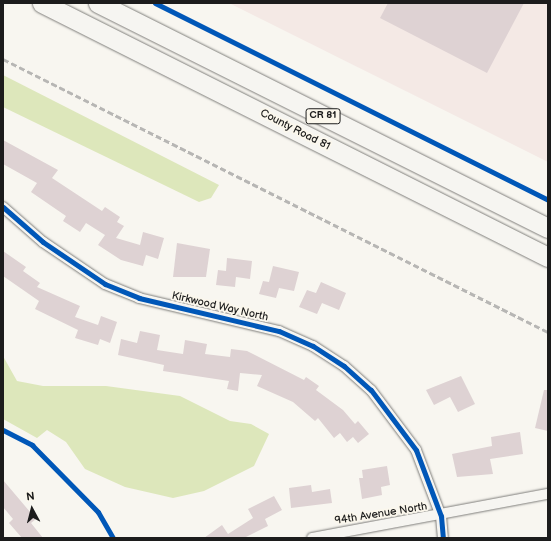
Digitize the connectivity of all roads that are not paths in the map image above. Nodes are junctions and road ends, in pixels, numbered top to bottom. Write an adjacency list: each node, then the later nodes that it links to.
1 (42, 3): 5 (highway, County Road 81 / CR 81)
2 (98, 3): 4 (highway, CR 81)
3 (3, 207): 7 (street, Kirkwood Way North)
4 (548, 228)
5 (548, 257)
6 (548, 494): 7 (street, 94th Avenue North)
7 (441, 516): 8 (street, 94th Avenue North); 9 (street, Kirkwood Way North)
8 (312, 538)
9 (443, 538)

